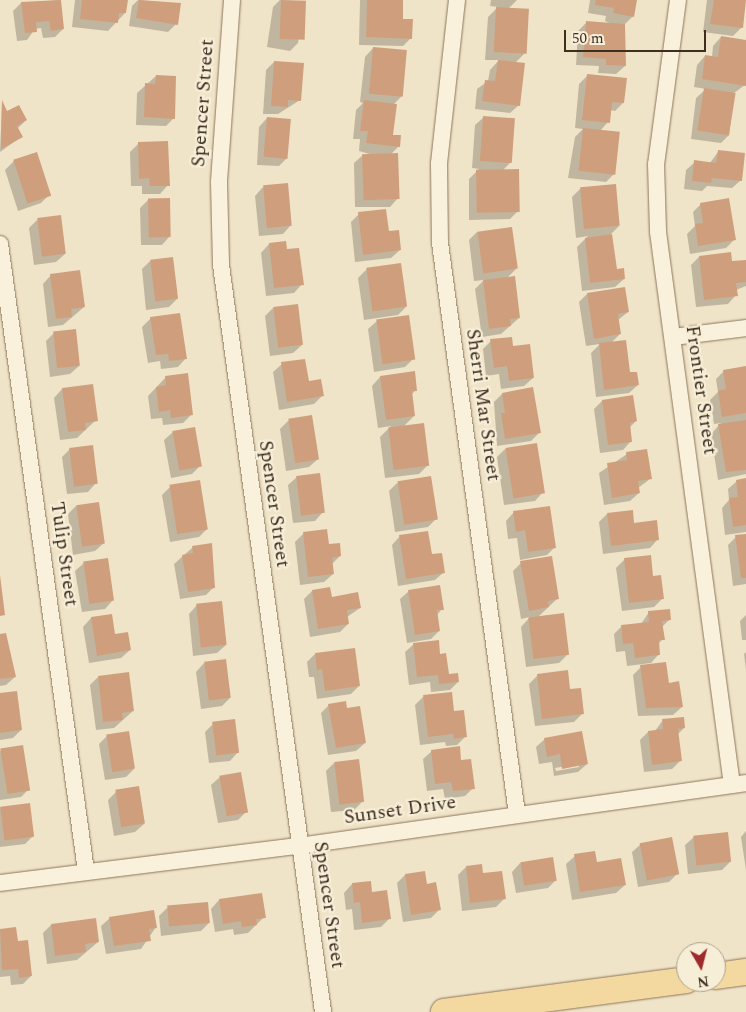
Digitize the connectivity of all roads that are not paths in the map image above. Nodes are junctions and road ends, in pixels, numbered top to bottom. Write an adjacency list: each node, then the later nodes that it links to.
1 (232, 0): 9 (street, Spencer Street)
2 (457, 0): 8 (street, Sherri Mar Street)
3 (678, 0): 6 (street, Frontier Street)
4 (0, 244): 10 (street, Tulip Street)
5 (746, 328): 6 (street)
6 (673, 337): 7 (street, Frontier Street)
7 (739, 784): 8 (street, Sunset Drive)
8 (517, 814): 9 (street, Sunset Drive)
9 (298, 846): 10 (street, Sunset Drive); 15 (street, Spencer Street)
10 (86, 871): 11 (street, Sunset Drive)
11 (0, 883)
12 (746, 972): 13 (main road)
13 (726, 975)
14 (676, 981): 16 (main road)
15 (323, 1012)
16 (444, 1012)

